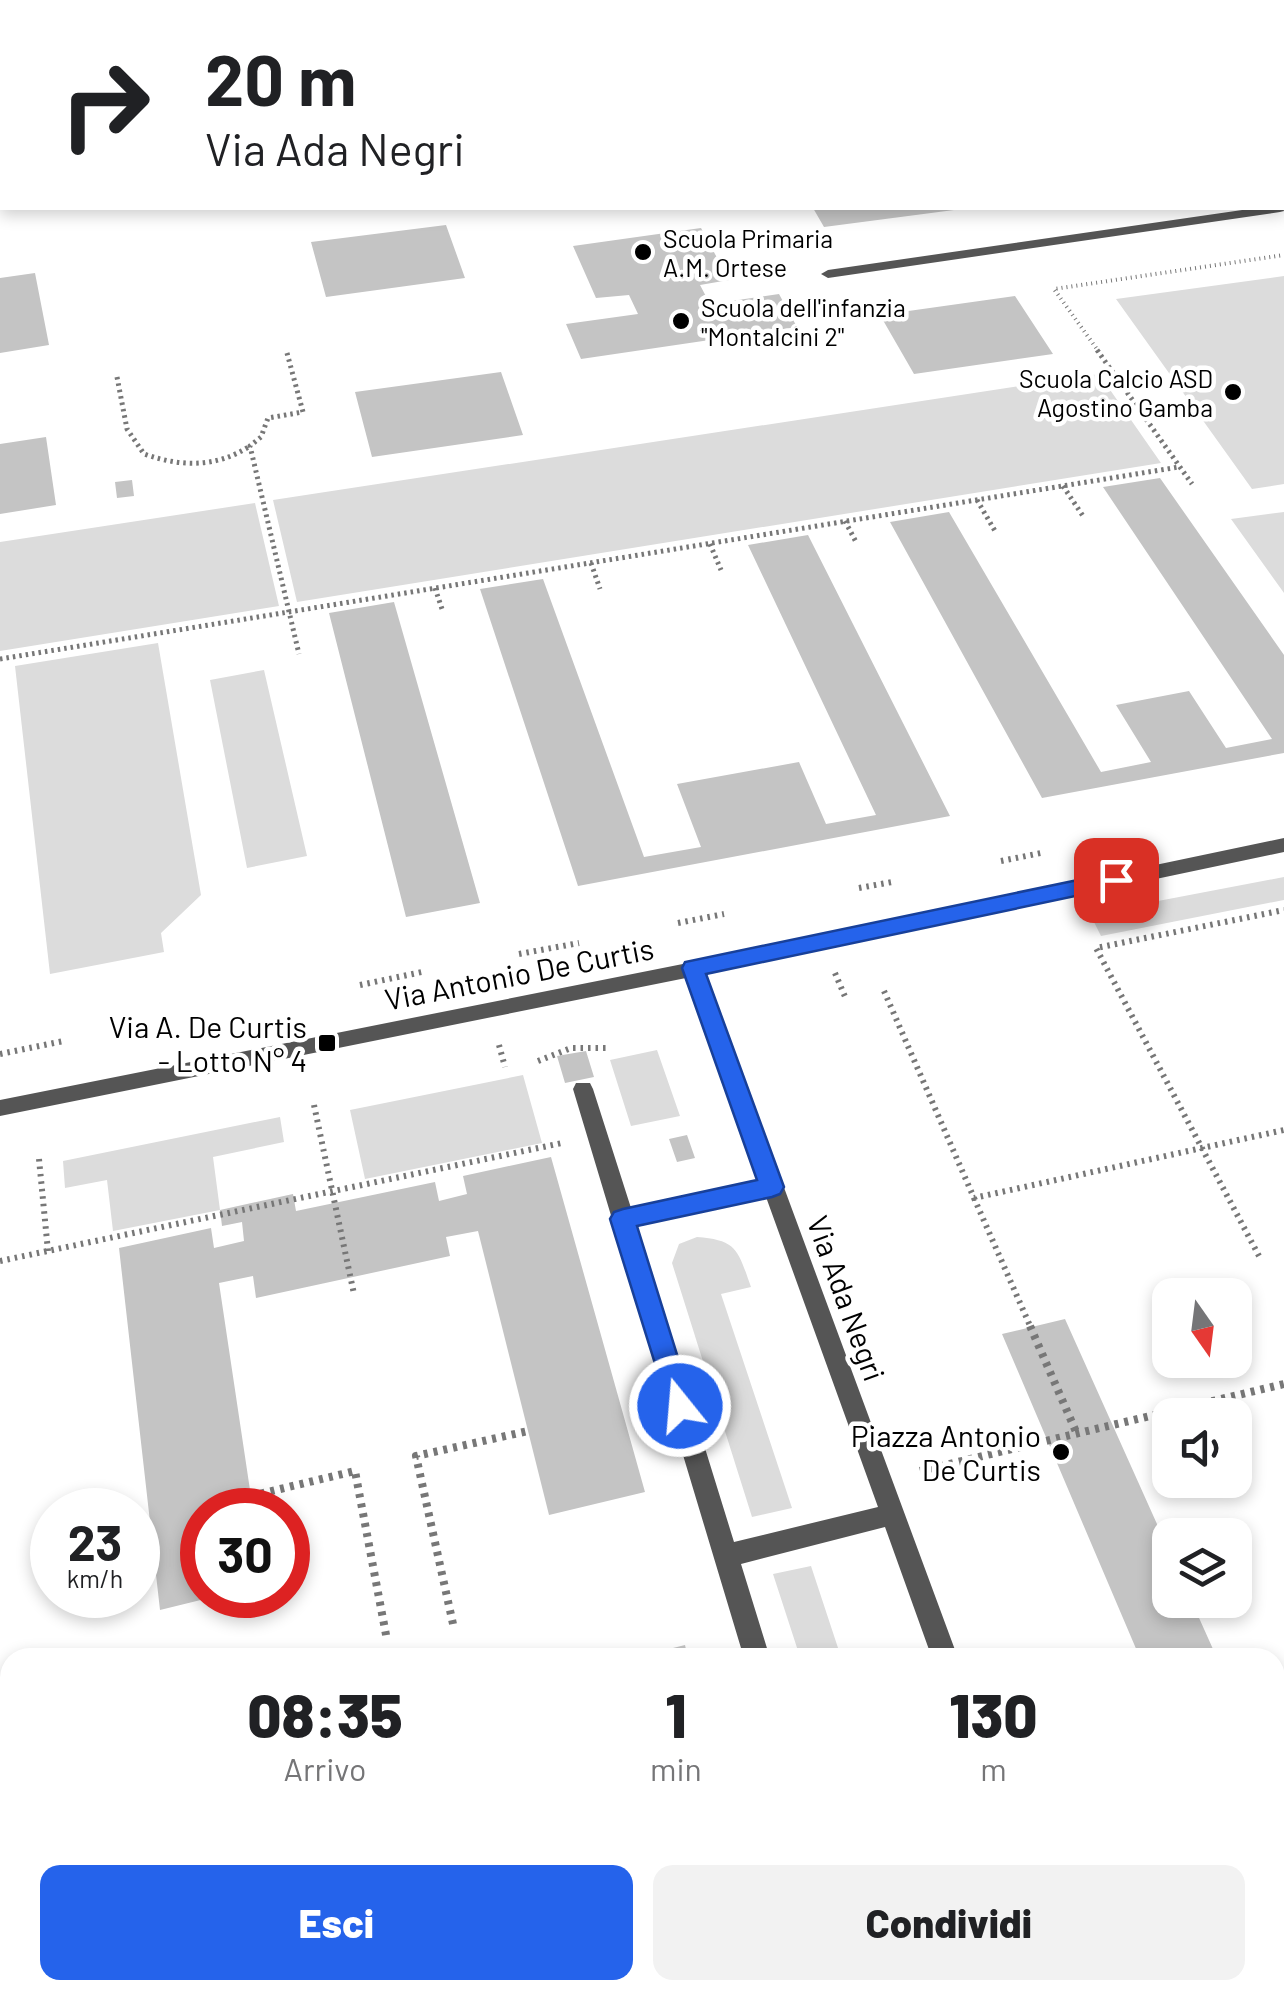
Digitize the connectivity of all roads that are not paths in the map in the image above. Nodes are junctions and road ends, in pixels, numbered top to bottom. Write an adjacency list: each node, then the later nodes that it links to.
1 (1262, 210): 2 (street)
2 (828, 274)
3 (1284, 845): 4 (street, Via Antonio De Curtis)
4 (693, 968): 6 (street, Via Antonio De Curtis); 7 (street, Via Ada Negri)
5 (584, 1089): 8 (street)
6 (0, 1108)
7 (772, 1187): 8 (street); 9 (street, Via Ada Negri)
8 (623, 1219): 10 (street)
9 (893, 1514): 10 (street); 12 (street, Via Ada Negri)
10 (726, 1556): 11 (street)
11 (753, 1648)
12 (941, 1648)

